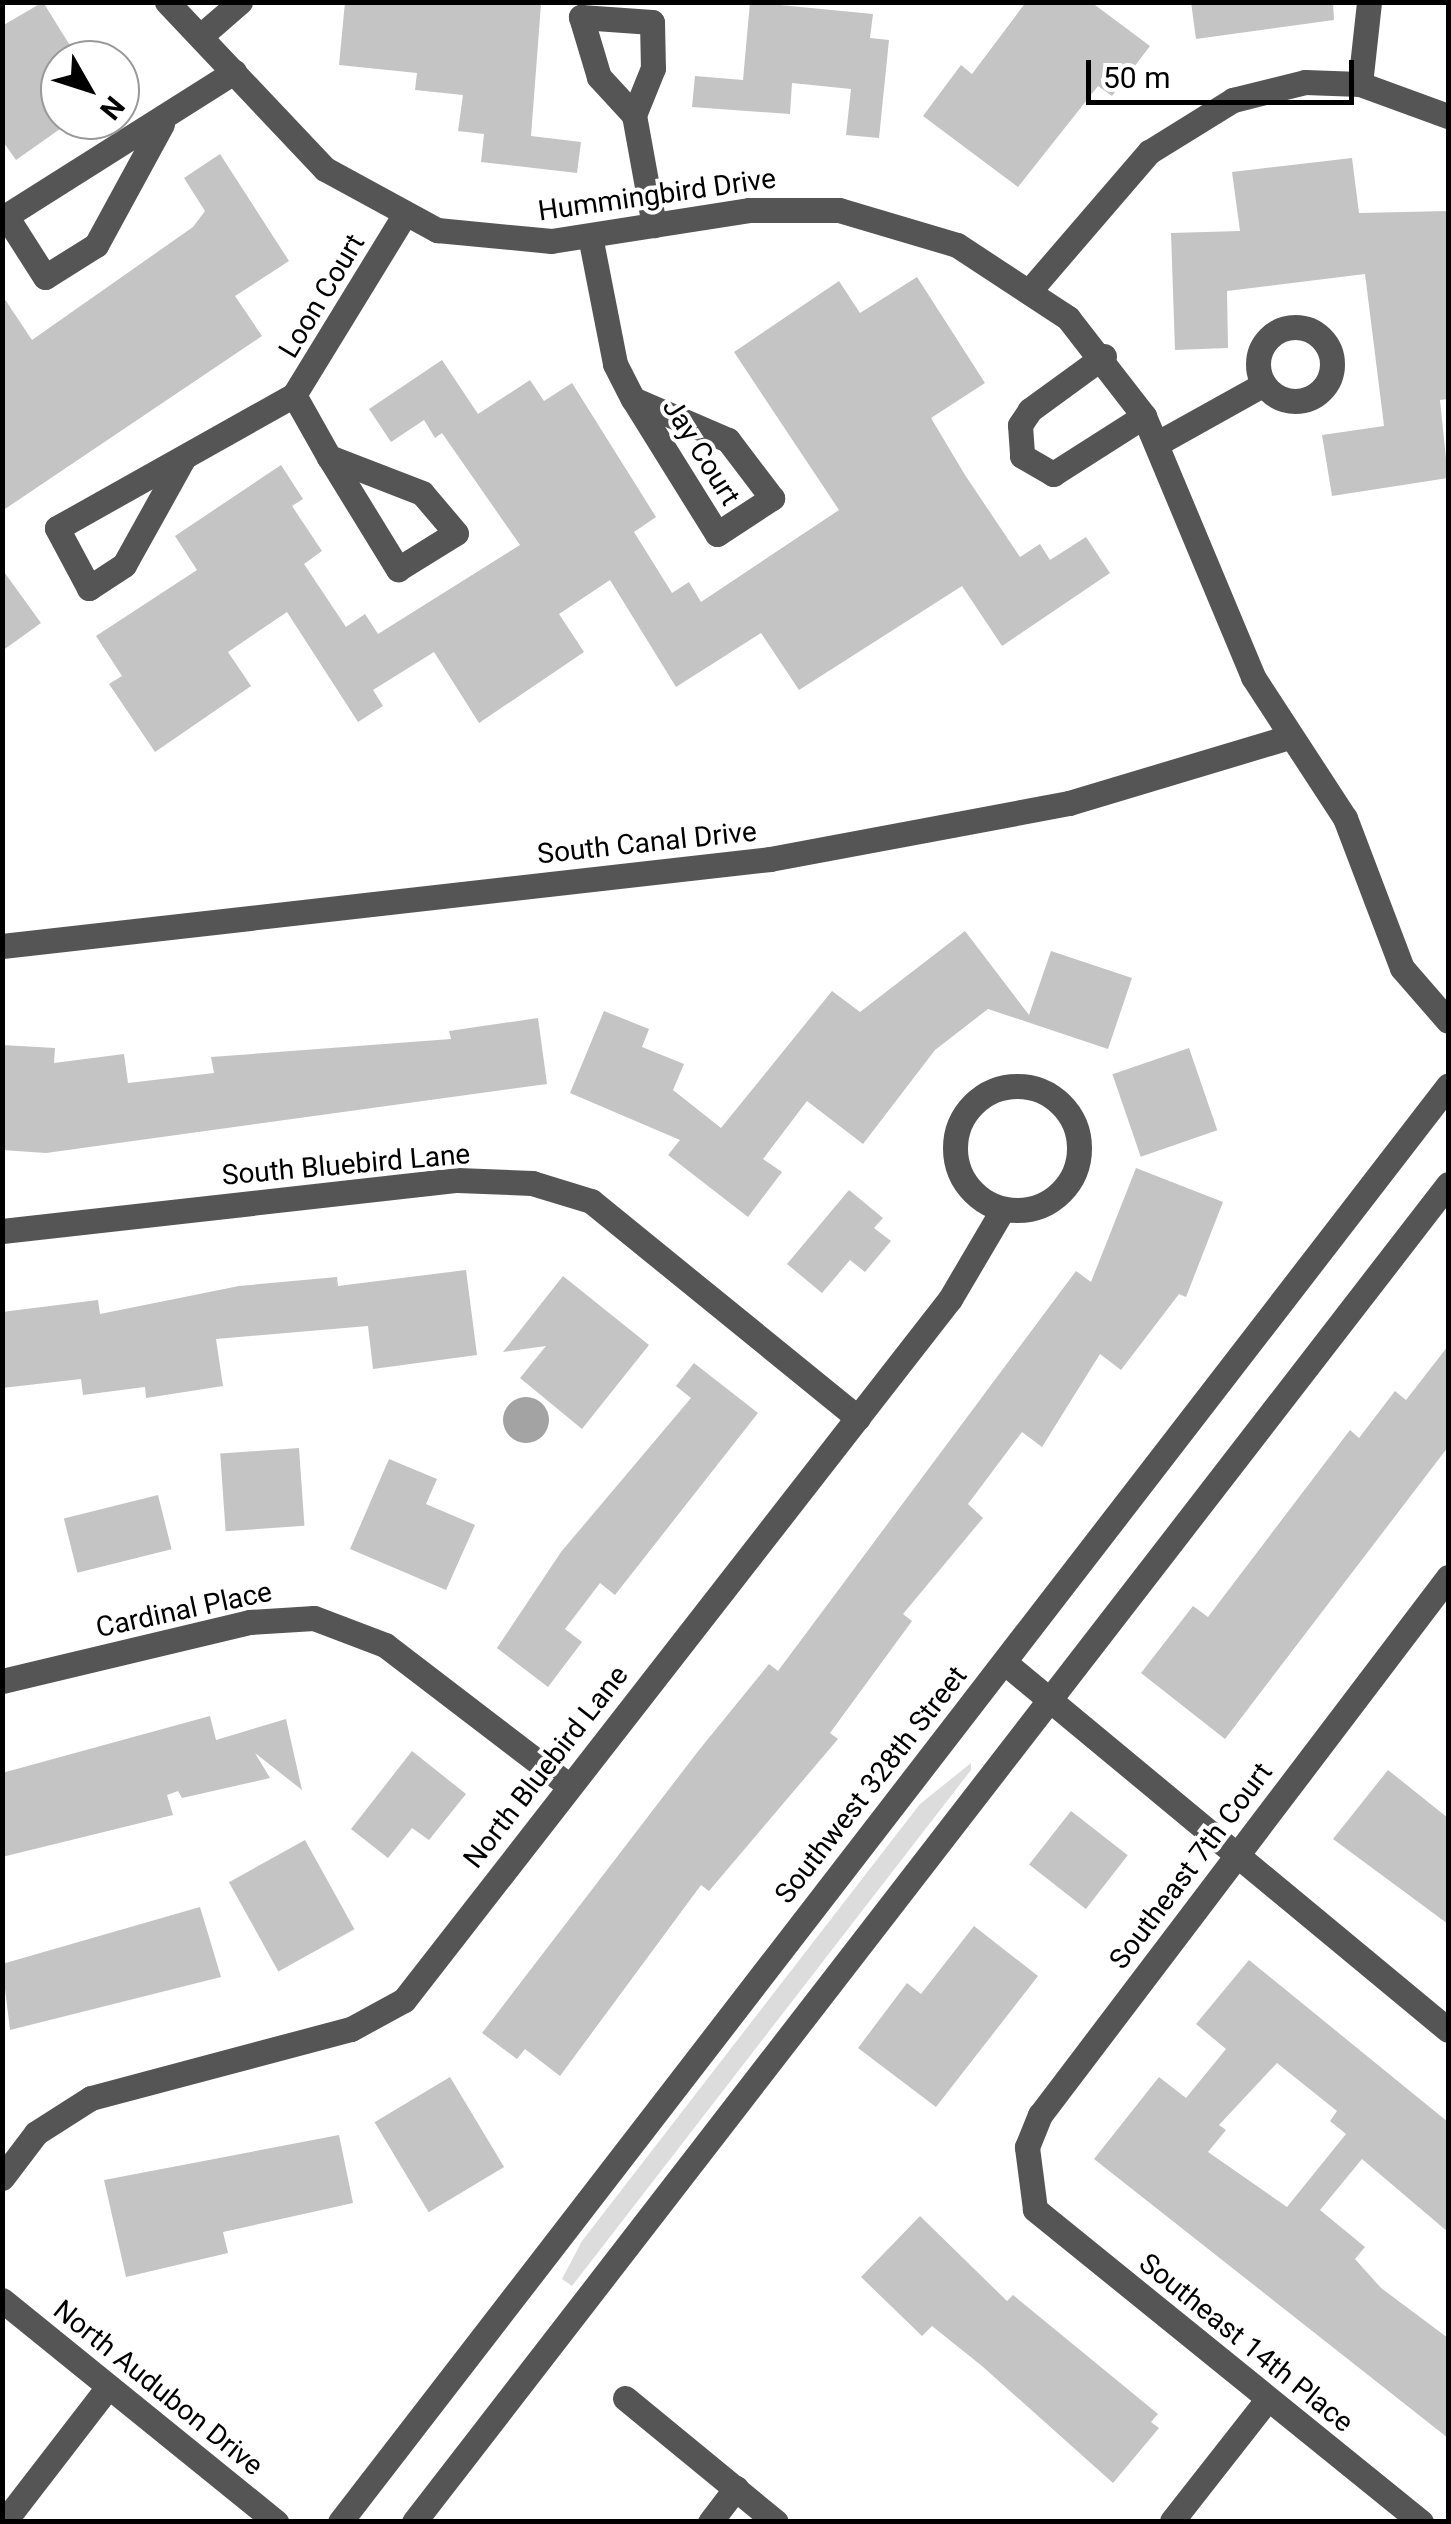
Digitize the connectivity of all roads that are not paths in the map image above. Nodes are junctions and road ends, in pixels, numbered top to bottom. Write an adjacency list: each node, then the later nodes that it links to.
1 (167, 2): 4 (street, Hummingbird Drive)
2 (240, 2): 4 (street)
3 (1369, 2): 6 (street)
4 (203, 34): 5 (street, Hummingbird Drive)
5 (234, 72): 9 (street); 10 (street, Hummingbird Drive)
6 (1360, 84): 8 (street); 13 (street)
7 (634, 116): 11 (street)
8 (1448, 116)
9 (162, 124): 9 (street)
10 (403, 218): 12 (street, Hummingbird Drive); 16 (street, Loon Court)
11 (654, 225): 12 (street, Hummingbird Drive); 13 (street, Hummingbird Drive)
12 (590, 236): 17 (street, Jay Court)
13 (1031, 288): 14 (street, Hummingbird Drive)
14 (1104, 356): 18 (street, Hummingbird Drive); 18 (street)
15 (1264, 384): 19 (street)
16 (294, 396): 20 (street); 21 (street, Loon Court)
17 (633, 399): 17 (street, Jay Court)
18 (1144, 416): 19 (street, Hummingbird Drive)
19 (1158, 443): 22 (street, Hummingbird Drive)
20 (329, 457): 20 (street)
21 (183, 460): 21 (street, Loon Court)
22 (1286, 738): 23 (street, South Canal Drive); 24 (street, Hummingbird Drive)
23 (2, 946)
24 (1448, 1022)
25 (1448, 1086): 31 (street, Southwest 328th Street)
26 (1448, 1184): 33 (street)
27 (1003, 1209): 27 (street); 29 (street, North Bluebird Lane)
28 (2, 1231): 29 (street, South Bluebird Lane)
29 (858, 1418): 34 (street, North Bluebird Lane)
30 (1448, 1577): 35 (street, Southeast 7th Court)
31 (1004, 1662): 33 (street); 47 (street, Southwest 328th Street)
32 (2, 1682): 34 (street, Cardinal Place)
33 (1052, 1699): 35 (street); 48 (street)
34 (568, 1785): 37 (street, North Bluebird Lane)
35 (1236, 1857): 36 (street); 38 (street, Southeast 7th Court)
36 (1448, 2030)
37 (2, 2178)
38 (1035, 2208): 42 (street, Southeast 14th Place)
39 (2, 2300): 40 (street, North Audubon Drive)
40 (108, 2387): 45 (street); 46 (street, North Audubon Drive)
41 (625, 2398): 43 (street)
42 (1266, 2401): 44 (street); 51 (street, Southeast 14th Place)
43 (736, 2488): 49 (street); 50 (street)
44 (1172, 2520)
45 (4, 2522)
46 (276, 2522)
47 (340, 2522)
48 (414, 2522)
49 (710, 2522)
50 (776, 2522)
51 (1420, 2522)

